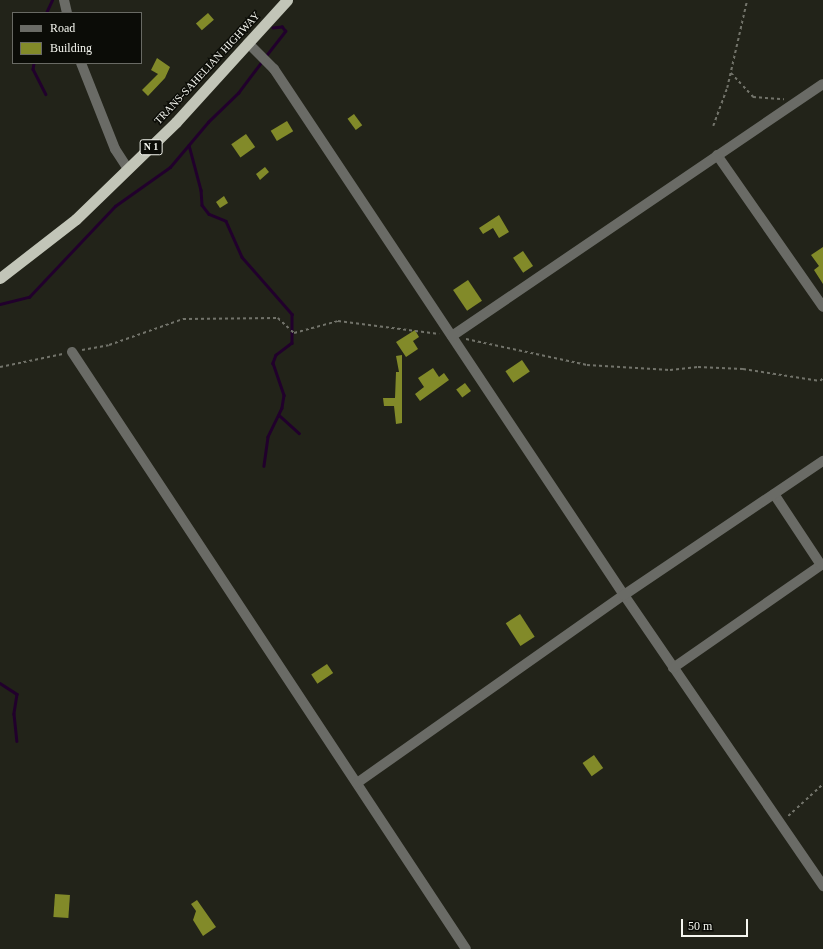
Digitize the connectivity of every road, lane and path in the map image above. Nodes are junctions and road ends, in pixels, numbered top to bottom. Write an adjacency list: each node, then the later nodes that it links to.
1 (64, 0): 4 (street)
2 (287, 0): 5 (highway, TRANS-SAHELIAN HIGHWAY / N 1)
3 (747, 0): 7 (path)
4 (67, 12)
5 (248, 43): 12 (highway, TRANS-SAHELIAN HIGHWAY / N 1); 15 (street)
6 (81, 64): 12 (street)
7 (730, 73): 9 (path); 10 (path)
8 (823, 84): 9 (street)
9 (800, 98): 11 (street)
10 (713, 126)
11 (717, 155): 14 (street); 15 (street)
12 (128, 169): 13 (highway, TRANS-SAHELIAN HIGHWAY / N 1)
13 (0, 278)
14 (823, 307)
15 (452, 336): 16 (path); 18 (path); 21 (street)
16 (72, 352): 17 (path); 23 (street)
17 (0, 367)
18 (823, 378)
19 (823, 461): 20 (street)
20 (774, 494): 21 (street); 22 (street)
21 (624, 595): 22 (street); 23 (street)
22 (673, 668): 25 (street)
23 (357, 783): 27 (street)
24 (823, 784): 25 (path)
25 (780, 823): 26 (street)
26 (823, 886)
27 (466, 949)

